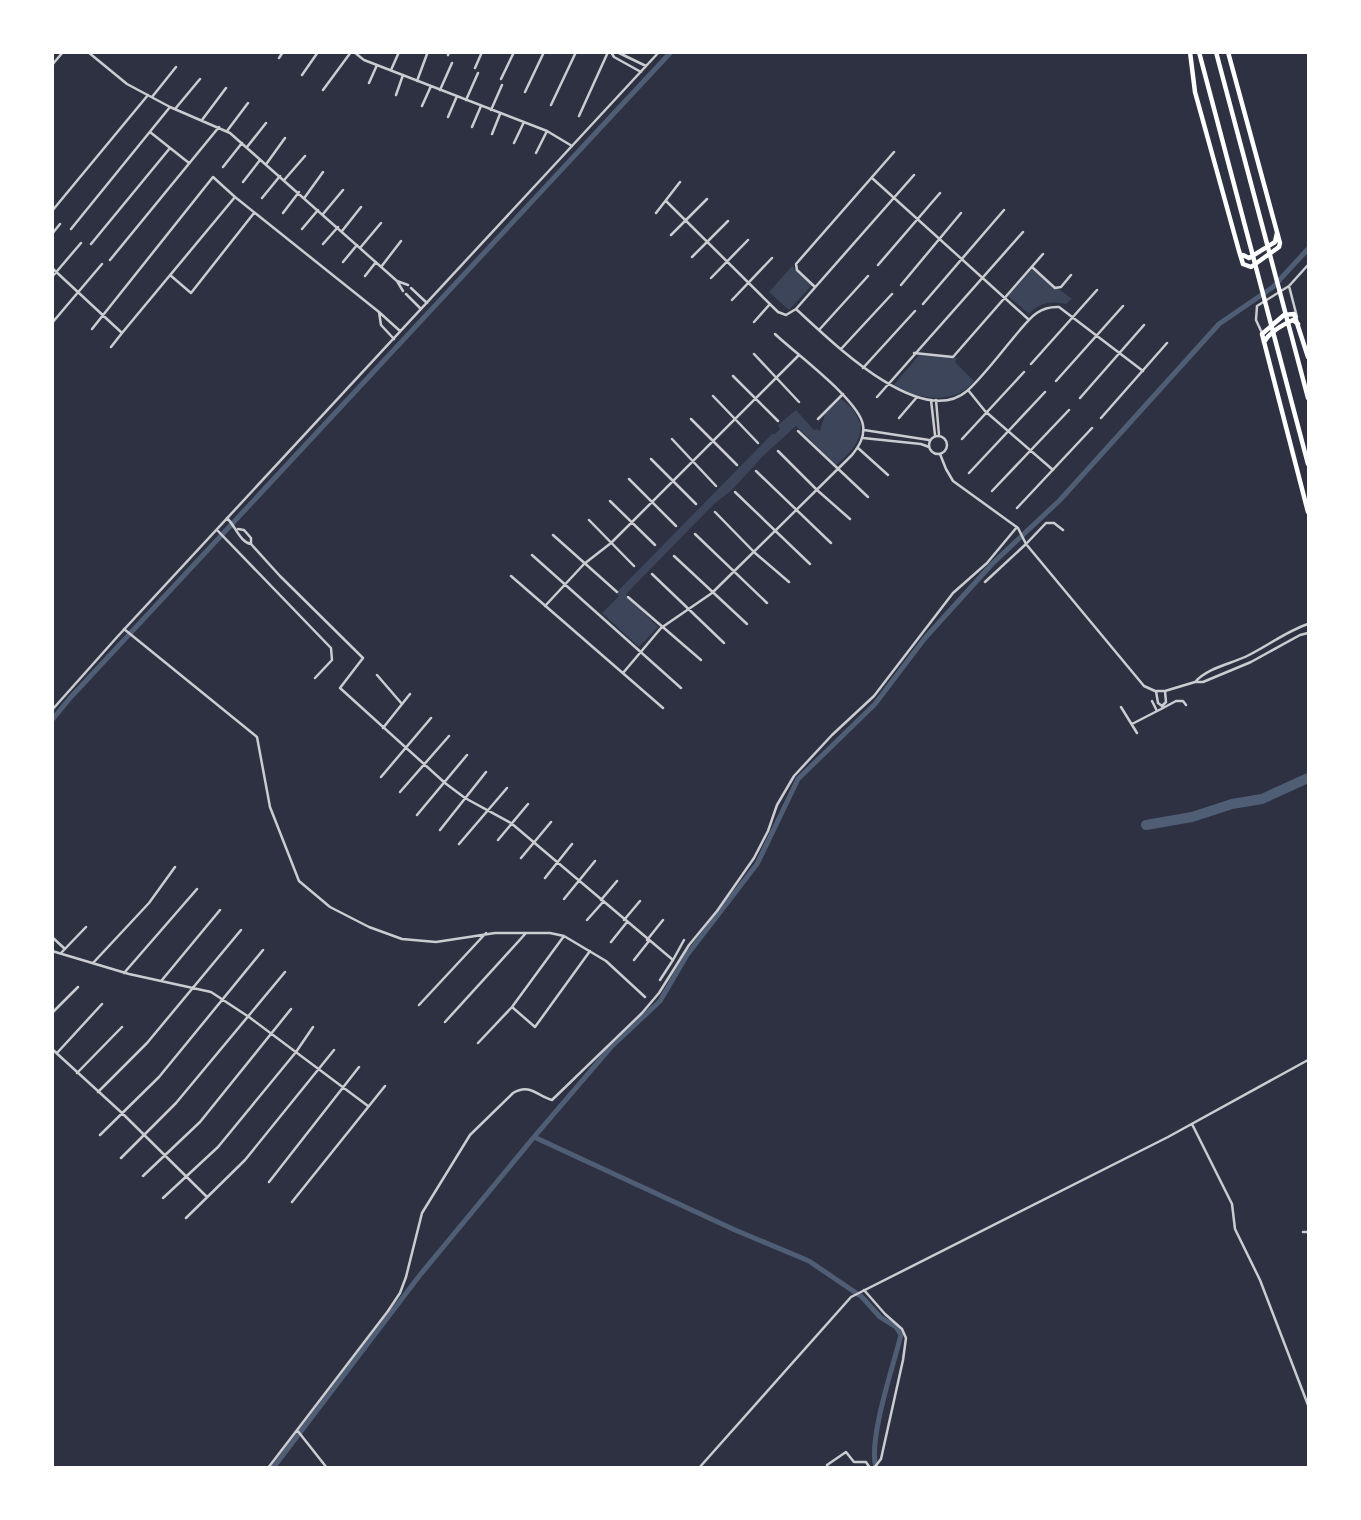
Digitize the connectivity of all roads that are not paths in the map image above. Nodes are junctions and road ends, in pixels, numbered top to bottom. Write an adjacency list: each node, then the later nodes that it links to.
1 (63, 52): 21 (street)
2 (88, 52): 44 (street)
3 (284, 52): 19 (street)
4 (318, 52): 29 (street)
5 (352, 52): 17 (street); 40 (street)
6 (399, 52): 26 (street)
7 (482, 52): 25 (street)
8 (514, 52): 33 (street)
9 (544, 52): 42 (street)
10 (576, 52): 49 (street)
11 (659, 52): 23 (street)
12 (1190, 52): 52 (main road)
13 (1199, 52): 47 (main road)
14 (1216, 52): 35 (main road)
15 (1228, 52): 31 (main road)
16 (613, 53): 23 (street); 27 (street); 57 (street)
17 (360, 54): 22 (street)
18 (427, 54): 34 (street)
19 (279, 58)
20 (452, 63): 41 (street)
21 (52, 65)
22 (377, 65): 26 (street); 36 (street)
23 (646, 66): 27 (street)
24 (176, 67): 44 (street)
25 (475, 68)
26 (391, 71): 30 (street)
27 (641, 72): 71 (street)
28 (478, 74): 46 (street)
29 (302, 75)
30 (403, 75): 34 (street); 43 (street)
31 (1235, 78): 35 (main road); 116 (main road)
32 (200, 79): 54 (street)
33 (501, 79)
34 (417, 81): 38 (street)
35 (1223, 82): 208 (main road)
36 (369, 83)
37 (502, 85): 55 (street)
38 (431, 86): 41 (street); 50 (street)
39 (226, 88): 59 (street)
40 (323, 90)
41 (440, 90): 45 (street)
42 (525, 92)
43 (396, 95)
44 (150, 96): 53 (street); 100 (street)
45 (457, 96): 46 (street); 58 (street)
46 (466, 100): 51 (street)
47 (1212, 102): 52 (main road); 241 (main road)
48 (248, 103): 64 (street)
49 (551, 105)
50 (422, 106)
51 (481, 106): 55 (street); 63 (street)
52 (1200, 106): 127 (main road)
53 (170, 107): 54 (street); 66 (street)
54 (175, 109): 59 (street)
55 (491, 110): 56 (street)
56 (501, 113): 60 (street); 67 (street)
57 (579, 116)
58 (447, 117)
59 (202, 120): 62 (street)
60 (524, 122): 65 (street); 70 (street)
61 (265, 123): 72 (street)
62 (219, 127): 64 (street); 78 (street)
63 (472, 127)
64 (227, 131): 69 (street)
65 (547, 131): 71 (street); 75 (street)
66 (149, 132): 73 (street); 112 (street)
67 (492, 134)
68 (285, 138): 79 (street)
69 (242, 143): 72 (street); 80 (street)
70 (514, 143)
71 (573, 146): 160 (street)
72 (247, 147): 77 (street)
73 (170, 148): 78 (street); 124 (street)
74 (894, 152): 84 (street)
75 (536, 153)
76 (305, 156): 85 (street)
77 (261, 159): 79 (street); 86 (street)
78 (189, 163): 132 (street)
79 (267, 163): 82 (street)
80 (223, 167)
81 (323, 172): 92 (street)
82 (280, 175): 85 (street); 93 (street)
83 (914, 176): 94 (street)
84 (872, 177): 94 (street); 154 (street)
85 (285, 179): 89 (street)
86 (243, 182)
87 (680, 182): 96 (street)
88 (342, 190): 105 (street)
89 (299, 192): 92 (street); 102 (street)
90 (940, 193): 106 (street)
91 (235, 197): 101 (street); 143 (street); 168 (street)
92 (305, 197): 98 (street)
93 (262, 198)
94 (895, 198): 106 (street); 154 (street)
95 (707, 199): 107 (street)
96 (666, 201): 103 (street); 107 (street)
97 (361, 207): 114 (street)
98 (318, 209): 105 (street); 113 (street)
99 (1003, 210): 131 (street)
100 (52, 211)
101 (254, 213): 143 (street); 167 (street)
102 (283, 213)
103 (656, 213)
104 (961, 213): 119 (street)
105 (323, 214): 111 (street)
106 (917, 218): 119 (street); 137 (street)
107 (685, 221): 118 (street); 122 (street)
108 (728, 221): 122 (street)
109 (381, 223): 126 (street)
110 (60, 224): 117 (street)
111 (338, 227): 114 (street); 125 (street)
112 (71, 229)
113 (302, 229)
114 (342, 231): 126 (street)
115 (1023, 232): 148 (street)
116 (1278, 233): 127 (main road); 127 (main road)
117 (52, 234)
118 (671, 235)
119 (939, 238): 131 (street); 152 (street)
120 (748, 240): 135 (street)
121 (401, 241): 139 (street)
122 (707, 242): 129 (street); 135 (street)
123 (81, 243): 142 (street)
124 (91, 244)
125 (323, 244)
126 (359, 247): 133 (street); 134 (street)
127 (1239, 251)
128 (1043, 254): 140 (street)
129 (692, 257)
130 (772, 258): 151 (street)
131 (962, 258): 148 (street); 162 (street)
132 (110, 260)
133 (343, 262)
134 (376, 262): 139 (street); 145 (street)
135 (727, 262): 149 (street); 151 (street)
136 (102, 264): 156 (street)
137 (878, 265)
138 (1308, 265): 153 (street)
139 (381, 267): 150 (street)
140 (1032, 267): 144 (street); 158 (street)
141 (52, 268): 142 (street)
142 (57, 272): 147 (street); 156 (street)
143 (170, 275): 179 (street)
144 (1071, 275)
145 (365, 276)
146 (868, 276): 177 (street)
147 (52, 277)
148 (983, 277): 158 (street); 188 (street)
149 (711, 278)
150 (397, 281): 160 (street); 164 (street)
151 (748, 283): 159 (street); 161 (street)
152 (901, 285)
153 (1289, 286): 169 (street); 181 (street)
154 (816, 287): 165 (street)
155 (1097, 290): 170 (street)
156 (79, 292): 168 (street); 173 (street)
157 (892, 294): 187 (street)
158 (1005, 298): 171 (street); 188 (street)
159 (732, 300)
160 (427, 303): 164 (street)
161 (770, 304): 165 (street); 172 (street)
162 (923, 304)
163 (1123, 306): 182 (street)
164 (421, 309): 178 (street)
165 (796, 309): 177 (street)
166 (915, 311): 194 (street)
167 (379, 312): 178 (street); 183 (street)
168 (103, 315): 176 (street); 179 (street)
169 (1297, 317): 175 (main road); 181 (main road)
170 (1073, 318): 171 (street); 182 (street); 193 (street)
171 (1029, 320): 201 (street)
172 (754, 322)
173 (52, 323)
174 (1144, 325): 189 (street)
175 (1300, 328): 185 (main road); 192 (main road)
176 (92, 329)
177 (819, 330): 187 (street)
178 (401, 331): 183 (street)
179 (122, 332): 186 (street)
180 (775, 334): 191 (street)
181 (1262, 334): 185 (main road)
182 (1096, 336): 189 (street); 199 (street)
183 (394, 339): 264 (street)
184 (1167, 343): 195 (street)
185 (1263, 343): 253 (main road)
186 (111, 347)
187 (841, 349): 194 (street)
188 (914, 353): 200 (street)
189 (1119, 353): 195 (street); 207 (street)
190 (754, 354): 198 (street)
191 (798, 355): 198 (street); 203 (street)
192 (1308, 357)
193 (1031, 364)
194 (863, 368): 200 (street)
195 (1143, 371): 216 (street)
196 (1024, 372): 214 (street)
197 (733, 376): 209 (street)
198 (776, 378): 209 (street); 212 (street)
199 (1056, 381)
200 (889, 384): 205 (street); 206 (street)
201 (968, 390): 211 (street); 214 (street)
202 (1045, 392): 224 (street)
203 (843, 394): 219 (street); 222 (street)
204 (713, 396): 218 (street)
205 (877, 397)
206 (917, 397): 210 (street); 215 (street)
207 (1080, 398)
208 (1308, 398)
209 (756, 399): 218 (street); 220 (street)
210 (931, 399): 211 (street); 225 (street)
211 (936, 400): 225 (street)
212 (799, 402)
213 (1069, 410): 237 (street)
214 (986, 412): 224 (street); 229 (street)
215 (899, 418)
216 (1101, 418)
217 (691, 419): 231 (street)
218 (736, 419): 231 (street); 232 (street)
219 (818, 419)
220 (778, 421)
221 (1092, 428): 244 (street)
222 (864, 430): 226 (street); 227 (street)
223 (798, 431): 243 (street)
224 (1007, 432): 237 (street); 246 (street)
225 (937, 435): 230 (street); 238 (street)
226 (909, 436): 230 (street); 233 (street)
227 (863, 438): 233 (street); 235 (street)
228 (672, 439): 240 (street)
229 (962, 439)
230 (929, 440): 234 (street)
231 (714, 441): 240 (street); 242 (street)
232 (758, 443)
233 (909, 443): 234 (street)
234 (929, 447): 238 (street)
235 (858, 448): 243 (street); 247 (street)
236 (778, 451): 251 (street)
237 (1030, 451): 244 (street); 252 (street)
238 (940, 454): 269 (street)
239 (651, 459): 249 (street)
240 (693, 461): 249 (street); 250 (street)
241 (1308, 464)
242 (737, 465)
243 (837, 469): 251 (street); 255 (street)
244 (1053, 470): 260 (street)
245 (757, 471): 261 (street)
246 (969, 473)
247 (888, 475)
248 (629, 479): 257 (street)
249 (673, 481): 257 (street); 259 (street)
250 (716, 486)
251 (817, 490): 261 (street); 265 (street)
252 (992, 491)
253 (1303, 491): 258 (main road); 263 (main road)
254 (735, 492): 272 (street)
255 (868, 497)
256 (610, 501): 267 (street)
257 (652, 502): 267 (street); 268 (street)
258 (1308, 502)
259 (696, 504)
260 (1017, 508)
261 (796, 511): 272 (street); 276 (street)
262 (715, 512): 279 (street)
263 (1308, 512)
264 (227, 518): 271 (street); 327 (street)
265 (850, 519)
266 (589, 520): 275 (street)
267 (632, 522): 275 (street); 278 (street)
268 (676, 526)
269 (1018, 529): 277 (street); 429 (street)
270 (1063, 530): 277 (street)
271 (218, 532): 301 (street); 311 (street)
272 (775, 533): 279 (street); 283 (street)
273 (695, 534): 285 (street)
274 (553, 535): 282 (street)
275 (611, 543): 282 (street); 284 (street)
276 (831, 543)
277 (1025, 543): 289 (street); 314 (street)
278 (655, 545)
279 (755, 553): 285 (street); 288 (street)
280 (532, 555): 290 (street)
281 (674, 556): 292 (street)
282 (584, 564): 290 (street); 291 (street)
283 (810, 565)
284 (634, 566)
285 (734, 573): 292 (street); 294 (street)
286 (652, 574): 296 (street)
287 (511, 576): 295 (street)
288 (789, 582)
289 (985, 583)
290 (565, 585): 295 (street); 305 (street)
291 (617, 592)
292 (712, 593): 296 (street); 297 (street)
293 (628, 597): 300 (street)
294 (767, 603)
295 (545, 606): 309 (street)
296 (688, 610): 300 (street); 304 (street)
297 (747, 624)
298 (1308, 624): 299 (street)
299 (1297, 627): 303 (street); 306 (street)
300 (661, 628): 305 (street); 307 (street)
301 (125, 629): 323 (street); 366 (street)
302 (1308, 633): 303 (street)
303 (1300, 635): 308 (street)
304 (724, 643)
305 (641, 650): 309 (street); 313 (street)
306 (1248, 656): 308 (street); 312 (street)
307 (701, 660)
308 (1251, 662): 312 (street)
309 (623, 673): 322 (street)
310 (377, 675): 318 (street)
311 (315, 678)
312 (1195, 682): 315 (street)
313 (681, 688)
314 (1156, 691): 315 (street); 321 (street)
315 (1165, 691): 321 (street)
316 (410, 694): 318 (street)
317 (1152, 701): 324 (street)
318 (402, 704): 327 (street)
319 (1186, 705): 321 (street)
320 (1121, 707): 326 (street)
321 (1162, 707): 324 (street)
322 (663, 708)
323 (52, 710)
324 (1157, 711): 326 (street)
325 (432, 718): 330 (street)
326 (1132, 724): 328 (street)
327 (383, 728): 330 (street)
328 (1137, 733)
329 (449, 736): 332 (street)
330 (406, 748): 332 (street); 334 (street)
331 (467, 755): 335 (street)
332 (425, 764): 335 (street); 337 (street)
333 (486, 772): 338 (street)
334 (381, 777)
335 (445, 783): 338 (street); 341 (street)
336 (507, 788): 340 (street)
337 (400, 792)
338 (465, 798): 340 (street); 344 (street)
339 (528, 804): 343 (street)
340 (488, 810): 343 (street); 347 (street)
341 (417, 815)
342 (551, 822): 346 (street)
343 (511, 823): 345 (street); 346 (street)
344 (440, 830)
345 (498, 840)
346 (534, 842): 349 (street); 351 (street)
347 (459, 844)
348 (572, 844): 351 (street)
349 (521, 858)
350 (595, 861): 354 (street)
351 (557, 862): 353 (street); 354 (street)
352 (176, 867): 380 (street)
353 (545, 878)
354 (579, 881): 357 (street); 358 (street)
355 (617, 881): 358 (street)
356 (197, 889): 382 (street)
357 (564, 899)
358 (602, 901): 361 (street); 363 (street)
359 (640, 901): 363 (street)
360 (220, 910): 383 (street)
361 (587, 920)
362 (663, 920): 371 (street)
363 (625, 921): 371 (street); 372 (street)
364 (86, 927): 373 (street)
365 (241, 930): 386 (street)
366 (486, 933): 367 (street); 390 (street)
367 (526, 933): 368 (street); 395 (street)
368 (564, 936): 376 (street); 391 (street)
369 (52, 937): 373 (street)
370 (684, 940): 379 (street)
371 (648, 941): 378 (street); 379 (street)
372 (611, 942)
373 (65, 949): 377 (street)
374 (263, 950): 388 (street)
375 (52, 951): 377 (street)
376 (590, 951): 387 (street); 391 (street)
377 (61, 953): 380 (street)
378 (634, 960)
379 (673, 960): 384 (street)
380 (93, 963): 382 (street)
381 (285, 972): 394 (street)
382 (124, 973): 383 (street)
383 (162, 980): 386 (street)
384 (660, 980)
385 (78, 987): 393 (street)
386 (194, 987): 388 (street); 410 (street)
387 (645, 997)
388 (222, 999): 394 (street); 412 (street)
389 (102, 1004): 403 (street)
390 (419, 1005)
391 (512, 1007): 399 (street)
392 (291, 1009): 398 (street)
393 (52, 1013)
394 (249, 1017): 398 (street); 415 (street)
395 (445, 1022)
396 (122, 1027): 407 (street)
397 (313, 1027): 402 (street)
398 (272, 1035): 402 (street); 416 (street)
399 (478, 1043)
400 (52, 1049): 403 (street)
401 (334, 1050): 406 (street)
402 (296, 1052): 406 (street); 419 (street)
403 (57, 1053): 407 (street)
404 (1308, 1060): 413 (street)
405 (359, 1067): 409 (street)
406 (318, 1069): 409 (street); 422 (street)
407 (77, 1073): 410 (street)
408 (385, 1086): 411 (street)
409 (343, 1087): 411 (street); 420 (street)
410 (98, 1092): 412 (street)
411 (368, 1106): 423 (street)
412 (122, 1113): 414 (street); 415 (street)
413 (1192, 1124): 427 (street); 428 (street)
414 (100, 1135)
415 (144, 1135): 416 (street); 417 (street)
416 (164, 1155): 418 (street); 419 (street)
417 (121, 1158)
418 (143, 1176)
419 (186, 1177): 421 (street); 422 (street)
420 (269, 1182)
421 (163, 1198)
422 (207, 1198): 424 (street)
423 (292, 1202)
424 (186, 1218)
425 (1303, 1232): 426 (street)
426 (1308, 1232)
427 (862, 1290): 433 (street); 434 (street)
428 (1308, 1405)
429 (298, 1431): 431 (street); 432 (street)
430 (827, 1465): 434 (street)
431 (268, 1468)
432 (327, 1468)
433 (699, 1468)
434 (872, 1468)

